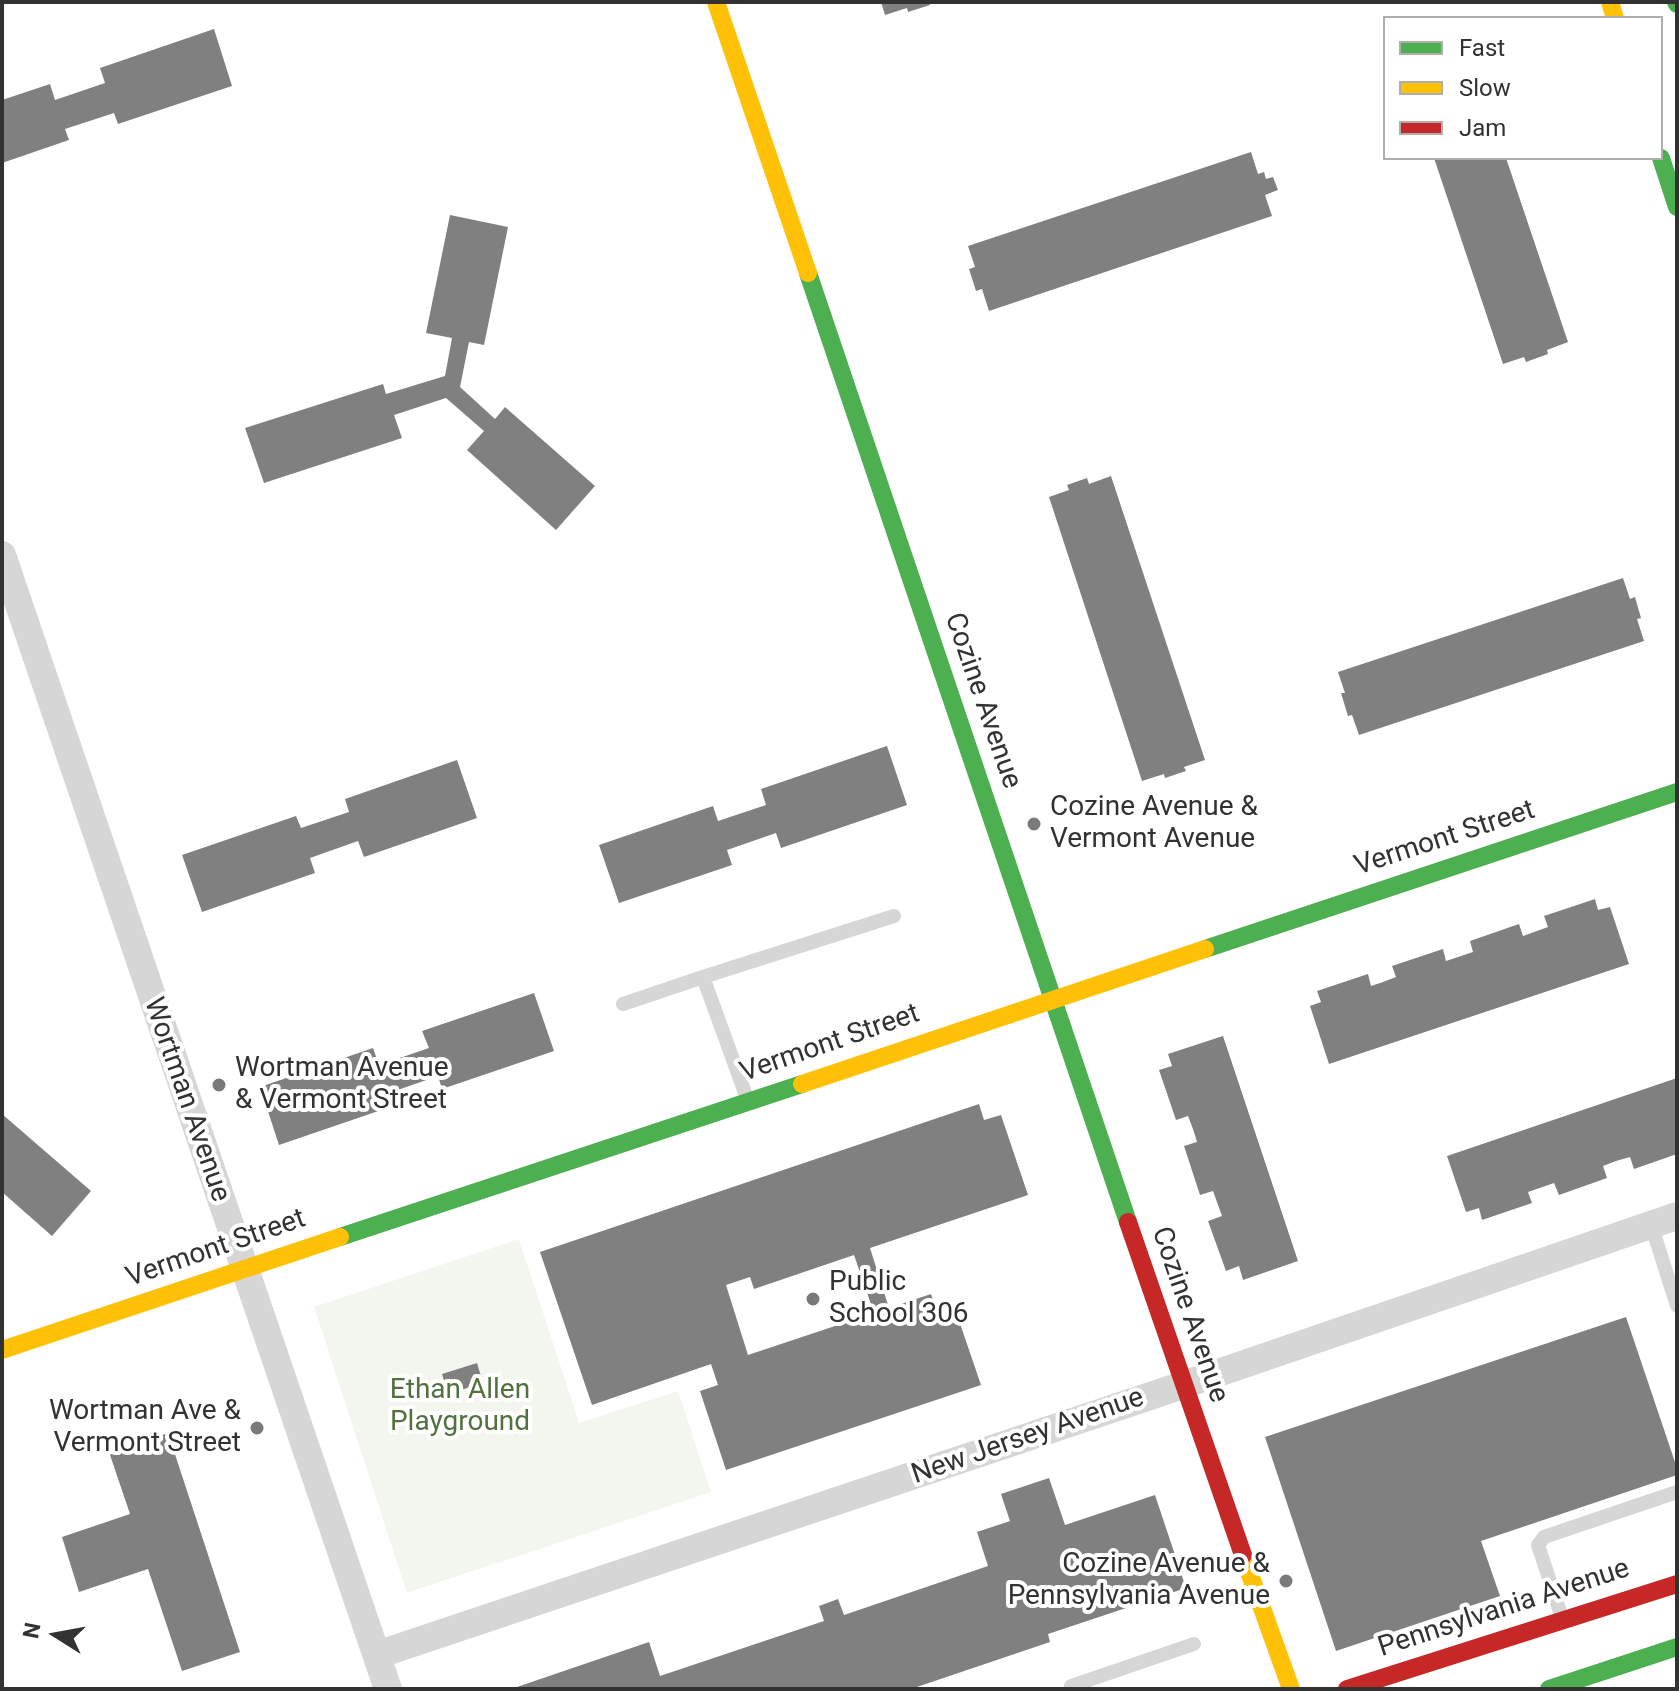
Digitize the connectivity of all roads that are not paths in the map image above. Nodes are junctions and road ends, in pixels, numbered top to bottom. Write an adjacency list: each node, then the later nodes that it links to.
1 (716, 2): 8 (street, Cozine Avenue)
2 (1662, 160): 3 (street)
3 (1677, 207)
4 (2, 555): 12 (street, Wortman Avenue)
5 (1677, 792): 8 (street, Vermont Street)
6 (894, 916): 7 (lane)
7 (703, 977): 9 (lane); 10 (lane)
8 (1053, 998): 10 (street, Vermont Street); 15 (street, Cozine Avenue)
9 (623, 1004)
10 (749, 1101): 12 (street, Vermont Street)
11 (1664, 1220): 13 (lane); 15 (street, New Jersey Avenue)
12 (244, 1270): 14 (street, Vermont Street); 21 (street, Wortman Avenue)
13 (1677, 1306)
14 (2, 1350)
15 (1183, 1385): 21 (street, New Jersey Avenue); 24 (street, Cozine Avenue)
16 (1677, 1492): 18 (lane)
17 (1677, 1584): 18 (street, Pennsylvania Avenue)
18 (1563, 1620): 25 (street, Pennsylvania Avenue)
19 (1194, 1644): 22 (lane)
20 (1677, 1647): 26 (street)
21 (377, 1655): 23 (street, Wortman Avenue)
22 (1068, 1688)
23 (388, 1689)
24 (1291, 1689)
25 (1347, 1689)
26 (1549, 1689)

